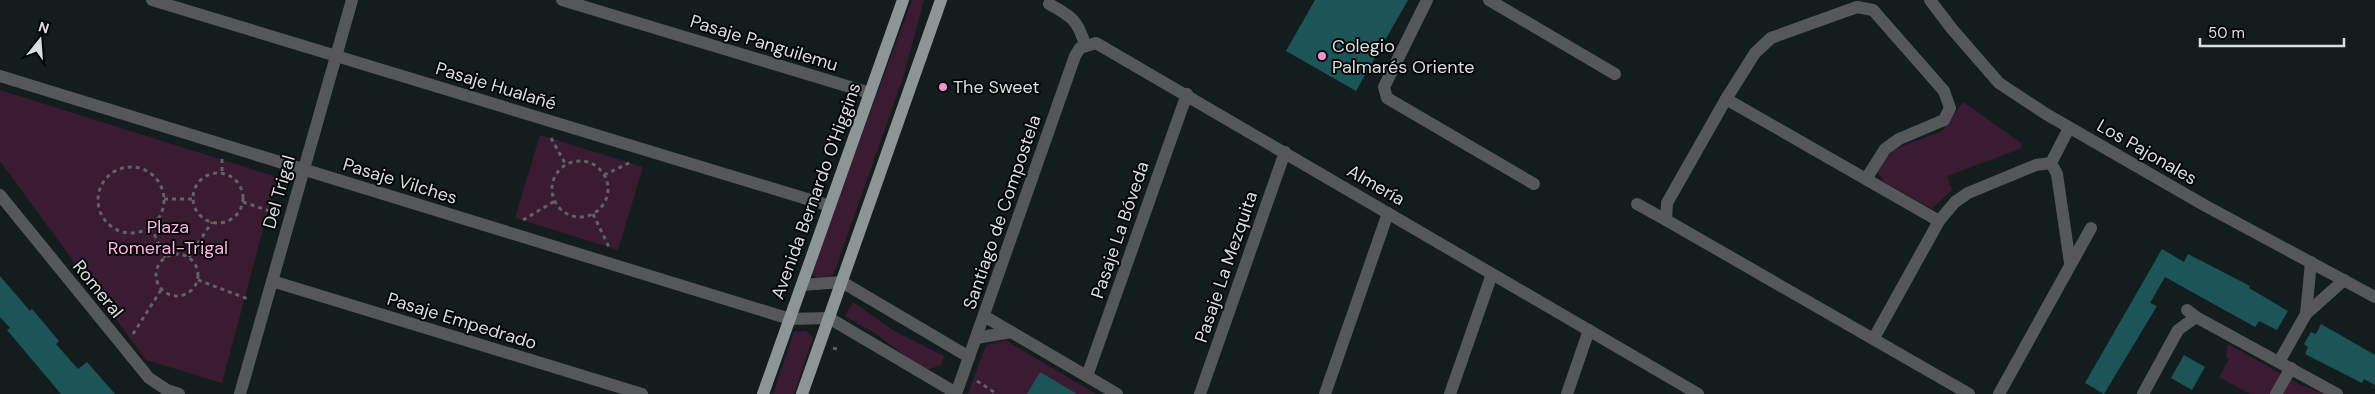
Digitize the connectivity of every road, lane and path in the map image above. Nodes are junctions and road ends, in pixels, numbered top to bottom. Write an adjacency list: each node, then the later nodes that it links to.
1 (152, 0): 11 (street, Pasaje Hualañé)
2 (352, 0): 11 (street, Del Trigal)
3 (562, 0): 14 (street, Pasaje Panguilemu)
4 (902, 0): 14 (main road, Avenida Bernardo O'Higgins)
5 (941, 0): 52 (main road)
6 (1427, 0): 26 (street)
7 (1489, 0): 12 (street)
8 (1930, 0): 18 (street, Los Pajonales)
9 (1049, 4): 10 (street)
10 (1085, 45): 15 (street, Almería); 58 (street, Santiago de Compostela)
11 (336, 56): 17 (street, Pasaje Hualañé); 23 (street, Del Trigal)
12 (1615, 74)
13 (0, 76): 23 (street, Pasaje Vilches)
14 (870, 93): 33 (main road, Avenida Bernardo O'Higgins)
15 (1187, 94): 20 (street, Almería); 72 (street, Pasaje La Bóveda)
16 (1726, 99): 25 (street); 25 (street); 37 (street)
17 (540, 118): 19 (street, Pasaje Hualañé); 22 (path)
18 (2069, 128): 21 (street); 46 (street, Los Pajonales)
19 (652, 152): 24 (path); 33 (street, Pasaje Hualañé)
20 (1286, 152): 35 (street, Almería); 82 (street, Pasaje La Mezquita)
21 (2053, 158): 38 (street); 45 (street)
22 (566, 165): 24 (path); 30 (path)
23 (304, 169): 42 (street, Pasaje Vilches); 51 (street, Del Trigal)
24 (604, 175): 36 (path)
25 (1866, 179): 38 (street)
26 (1534, 184)
27 (0, 195): 66 (street, Romeral)
28 (164, 199): 29 (path); 40 (path); 40 (path)
29 (193, 199): 31 (path); 39 (path)
30 (555, 201): 36 (path); 42 (path)
31 (243, 202): 34 (path); 39 (path)
32 (1638, 204): 37 (street)
33 (830, 206): 53 (main road, Avenida Bernardo O'Higgins)
34 (273, 212)
35 (1388, 213): 48 (street, Almería); 83 (street)
36 (593, 214): 47 (path)
37 (1666, 220): 64 (street)
38 (1939, 221): 64 (street)
39 (212, 222): 43 (path)
40 (151, 226): 44 (path)
41 (2091, 228): 45 (street)
42 (504, 231): 47 (street, Pasaje Vilches)
43 (190, 257): 44 (path); 49 (path)
44 (165, 258): 54 (path)
45 (2070, 262): 87 (street)
46 (2311, 262): 50 (street, Los Pajonales); 57 (street)
47 (617, 266): 60 (street, Pasaje Vilches)
48 (1492, 274): 61 (street, Almería); 84 (street)
49 (198, 280): 54 (path); 56 (path)
50 (2344, 280): 55 (street, Los Pajonales); 57 (street)
51 (272, 281): 75 (street, Del Trigal); 76 (street, Pasaje Empedrado)
52 (842, 282): 53 (street); 59 (main road); 68 (street)
53 (802, 285): 60 (main road, Avenida Bernardo O'Higgins)
54 (161, 290): 66 (path)
55 (2375, 297)
56 (248, 299)
57 (2306, 314): 69 (street)
58 (984, 316): 62 (street); 63 (street, Santiago de Compostela)
59 (829, 318): 60 (street, Pasaje Vilches); 65 (main road); 79 (street)
60 (790, 319): 77 (main road, Avenida Bernardo O'Higgins)
61 (1589, 330): 73 (street, Almería); 85 (street)
62 (1010, 332): 63 (street); 72 (street)
63 (976, 338): 68 (street, Santiago de Compostela)
64 (1874, 338): 86 (street)
65 (820, 344): 67 (path); 78 (main road)
66 (124, 349): 74 (street, Romeral)
67 (840, 350)
68 (969, 357): 71 (street, Santiago de Compostela)
69 (2279, 362): 70 (street); 88 (street)
70 (2291, 368): 89 (street); 90 (street)
71 (964, 373): 79 (street, Santiago de Compostela); 80 (path)
72 (1087, 376): 81 (street)
73 (1690, 392)
74 (179, 394)
75 (240, 394)
76 (642, 394)
77 (763, 394)
78 (802, 394)
79 (956, 394)
80 (998, 394)
81 (1117, 394)
82 (1200, 394)
83 (1325, 394)
84 (1450, 394)
85 (1567, 394)
86 (1969, 394)
87 (1999, 394)
88 (2143, 394)
89 (2276, 394)
90 (2337, 394)

